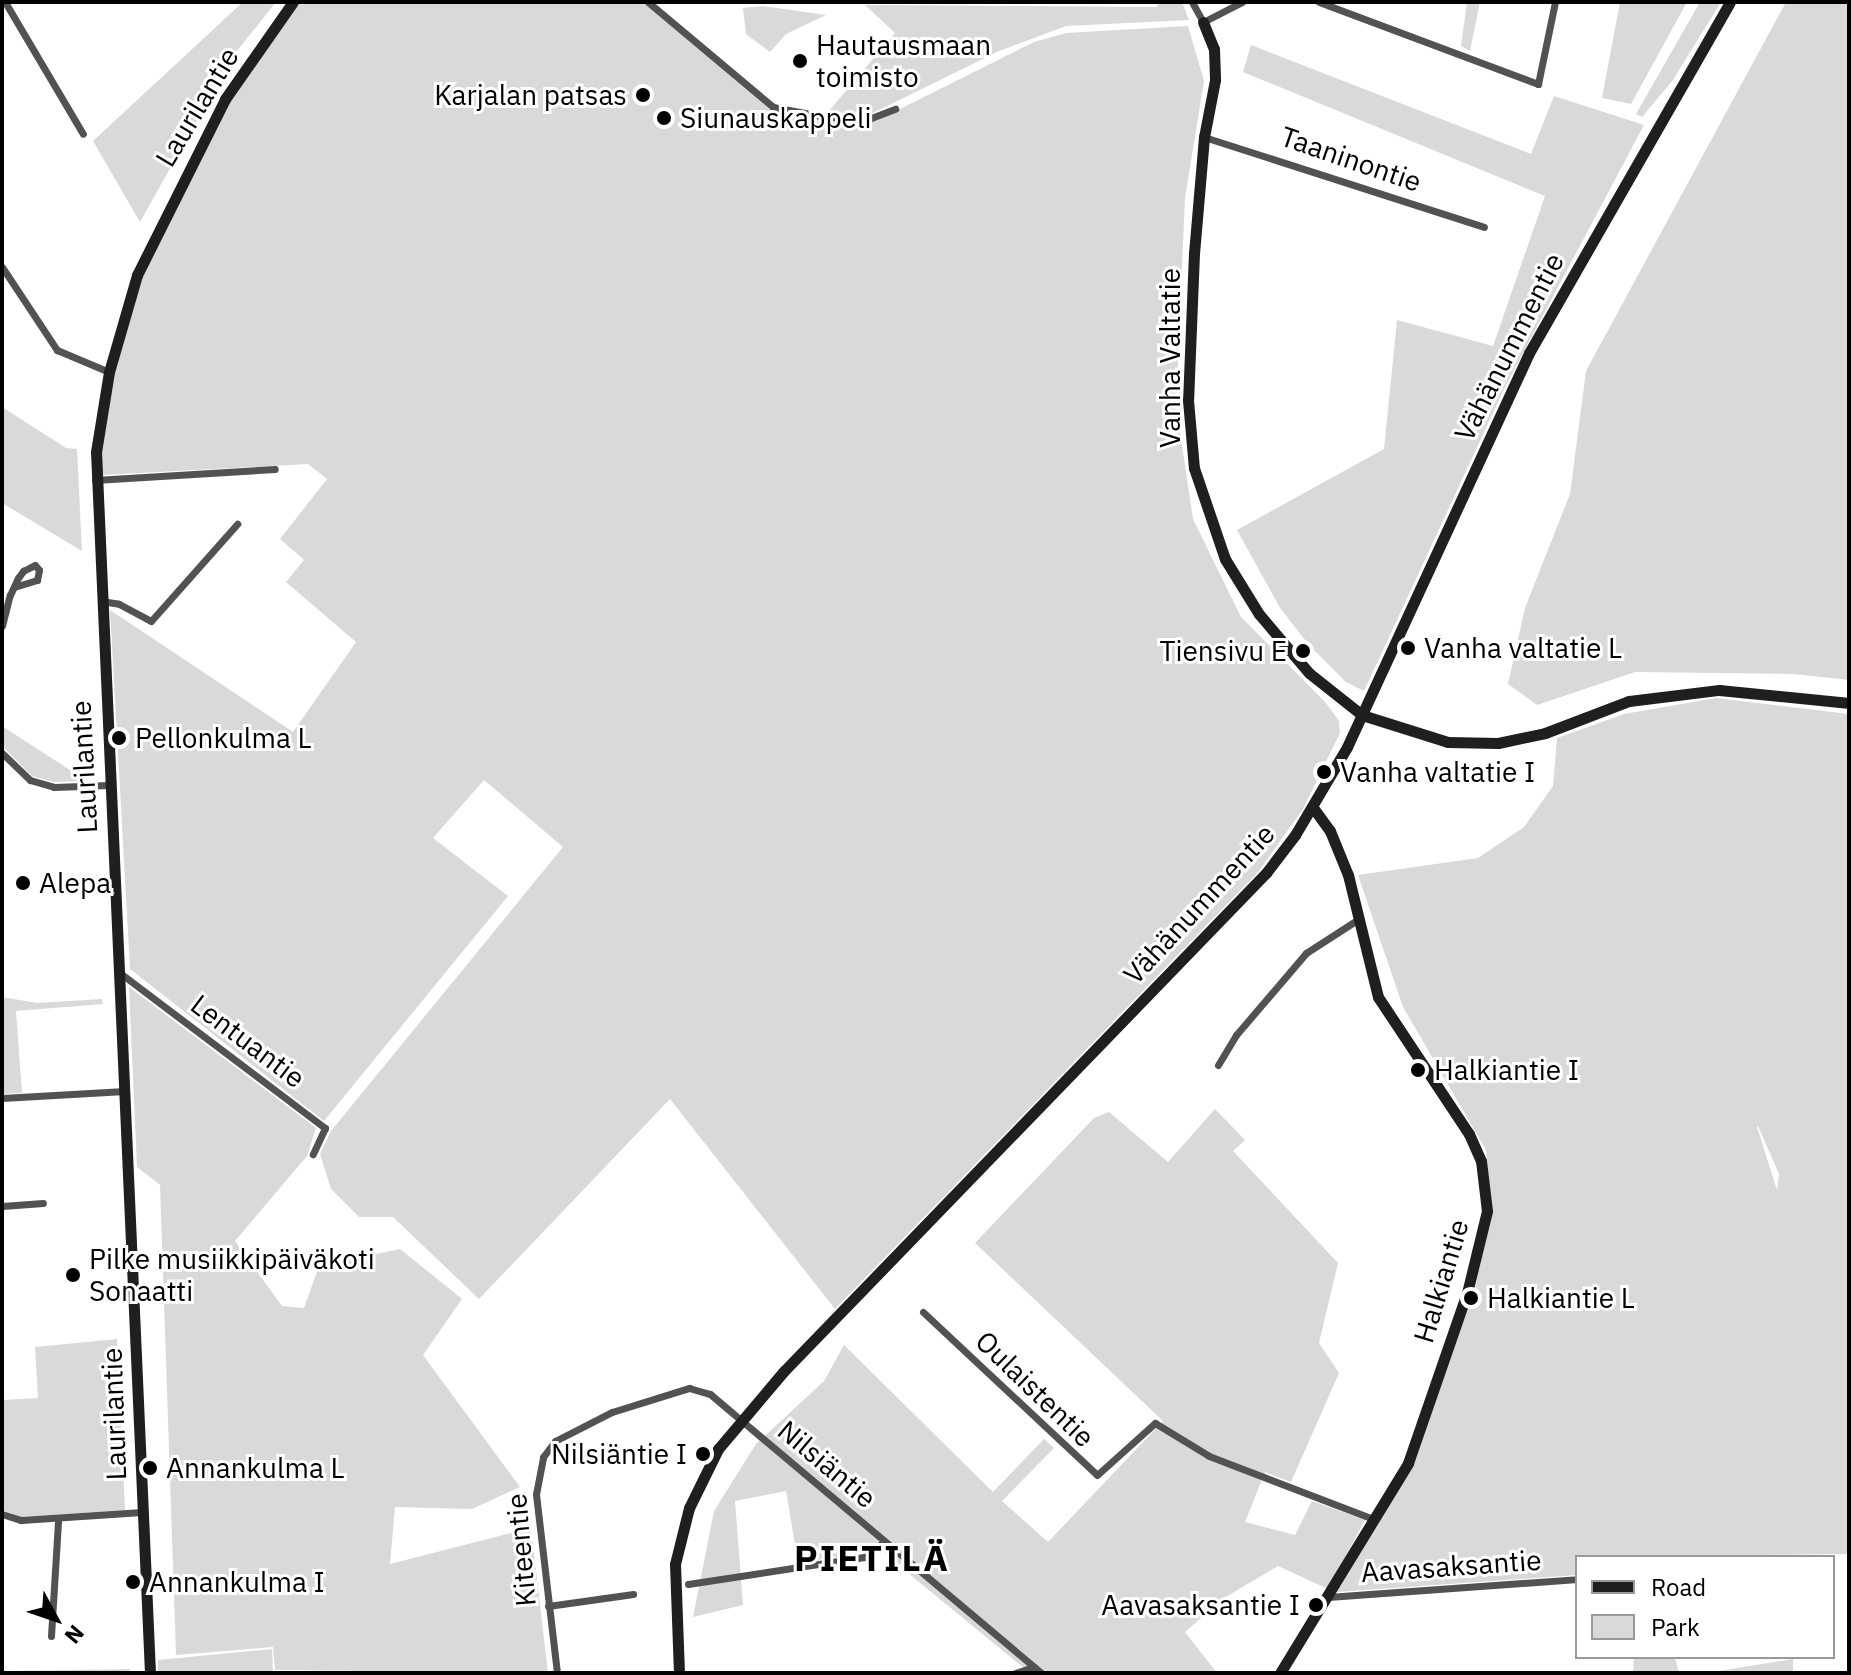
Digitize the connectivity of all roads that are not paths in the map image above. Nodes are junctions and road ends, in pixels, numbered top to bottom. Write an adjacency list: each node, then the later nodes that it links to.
1 (5, 2): 13 (street)
2 (293, 2): 17 (street, Laurilantie)
3 (648, 2): 12 (street)
4 (1192, 2): 11 (street)
5 (1242, 2): 11 (street)
6 (1319, 2): 10 (street)
7 (1352, 2): 10 (street)
8 (1555, 2): 10 (street)
9 (1730, 2): 25 (street, Vähänummentie)
10 (1350, 14)
11 (1203, 22): 14 (street, Vanha Valtatie)
12 (895, 109)
13 (83, 134)
14 (1204, 137): 15 (street, Taaninontie); 25 (street, Vanha Valtatie)
15 (1484, 227)
16 (2, 267): 17 (street)
17 (109, 372): 19 (street, Laurilantie)
18 (275, 469): 19 (street)
19 (95, 480): 22 (street, Laurilantie)
20 (237, 524): 22 (street)
21 (14, 587): 23 (street)
22 (101, 601): 27 (street, Laurilantie)
23 (2, 626)
24 (1849, 703): 25 (street, Vanha Valtatie)
25 (1362, 715): 28 (street, Vähänummentie)
26 (2, 753): 27 (street)
27 (109, 785): 30 (street, Laurilantie)
28 (1313, 808): 29 (street, Halkiantie); 38 (street, Vähänummentie)
29 (1360, 918): 31 (street); 41 (street, Halkiantie)
30 (120, 973): 32 (street, Laurilantie); 34 (street, Lentuantie)
31 (1218, 1065)
32 (125, 1091): 33 (street); 39 (street, Laurilantie)
33 (2, 1098)
34 (313, 1154)
35 (43, 1203): 36 (street)
36 (2, 1206)
37 (923, 1312): 41 (street, Oulaistentie)
38 (740, 1420): 43 (street, Nilsiäntie); 48 (street, Kiteentie); 53 (street, Vähänummentie)
39 (142, 1512): 42 (street); 51 (street, Laurilantie)
40 (2, 1514): 42 (street)
41 (1373, 1519): 47 (street, Halkiantie)
42 (58, 1520): 49 (street)
43 (885, 1541): 45 (street, Nilsiäntie); 50 (street, Nilsiäntie)
44 (1575, 1579): 47 (street, Aavasaksantie)
45 (688, 1584)
46 (633, 1594): 48 (street)
47 (1328, 1597): 55 (street, Halkiantie)
48 (548, 1606): 52 (street, Kiteentie)
49 (51, 1636)
50 (1038, 1670): 54 (street)
51 (150, 1673)
52 (557, 1673)
53 (679, 1673)
54 (1015, 1673)
55 (1280, 1673)

